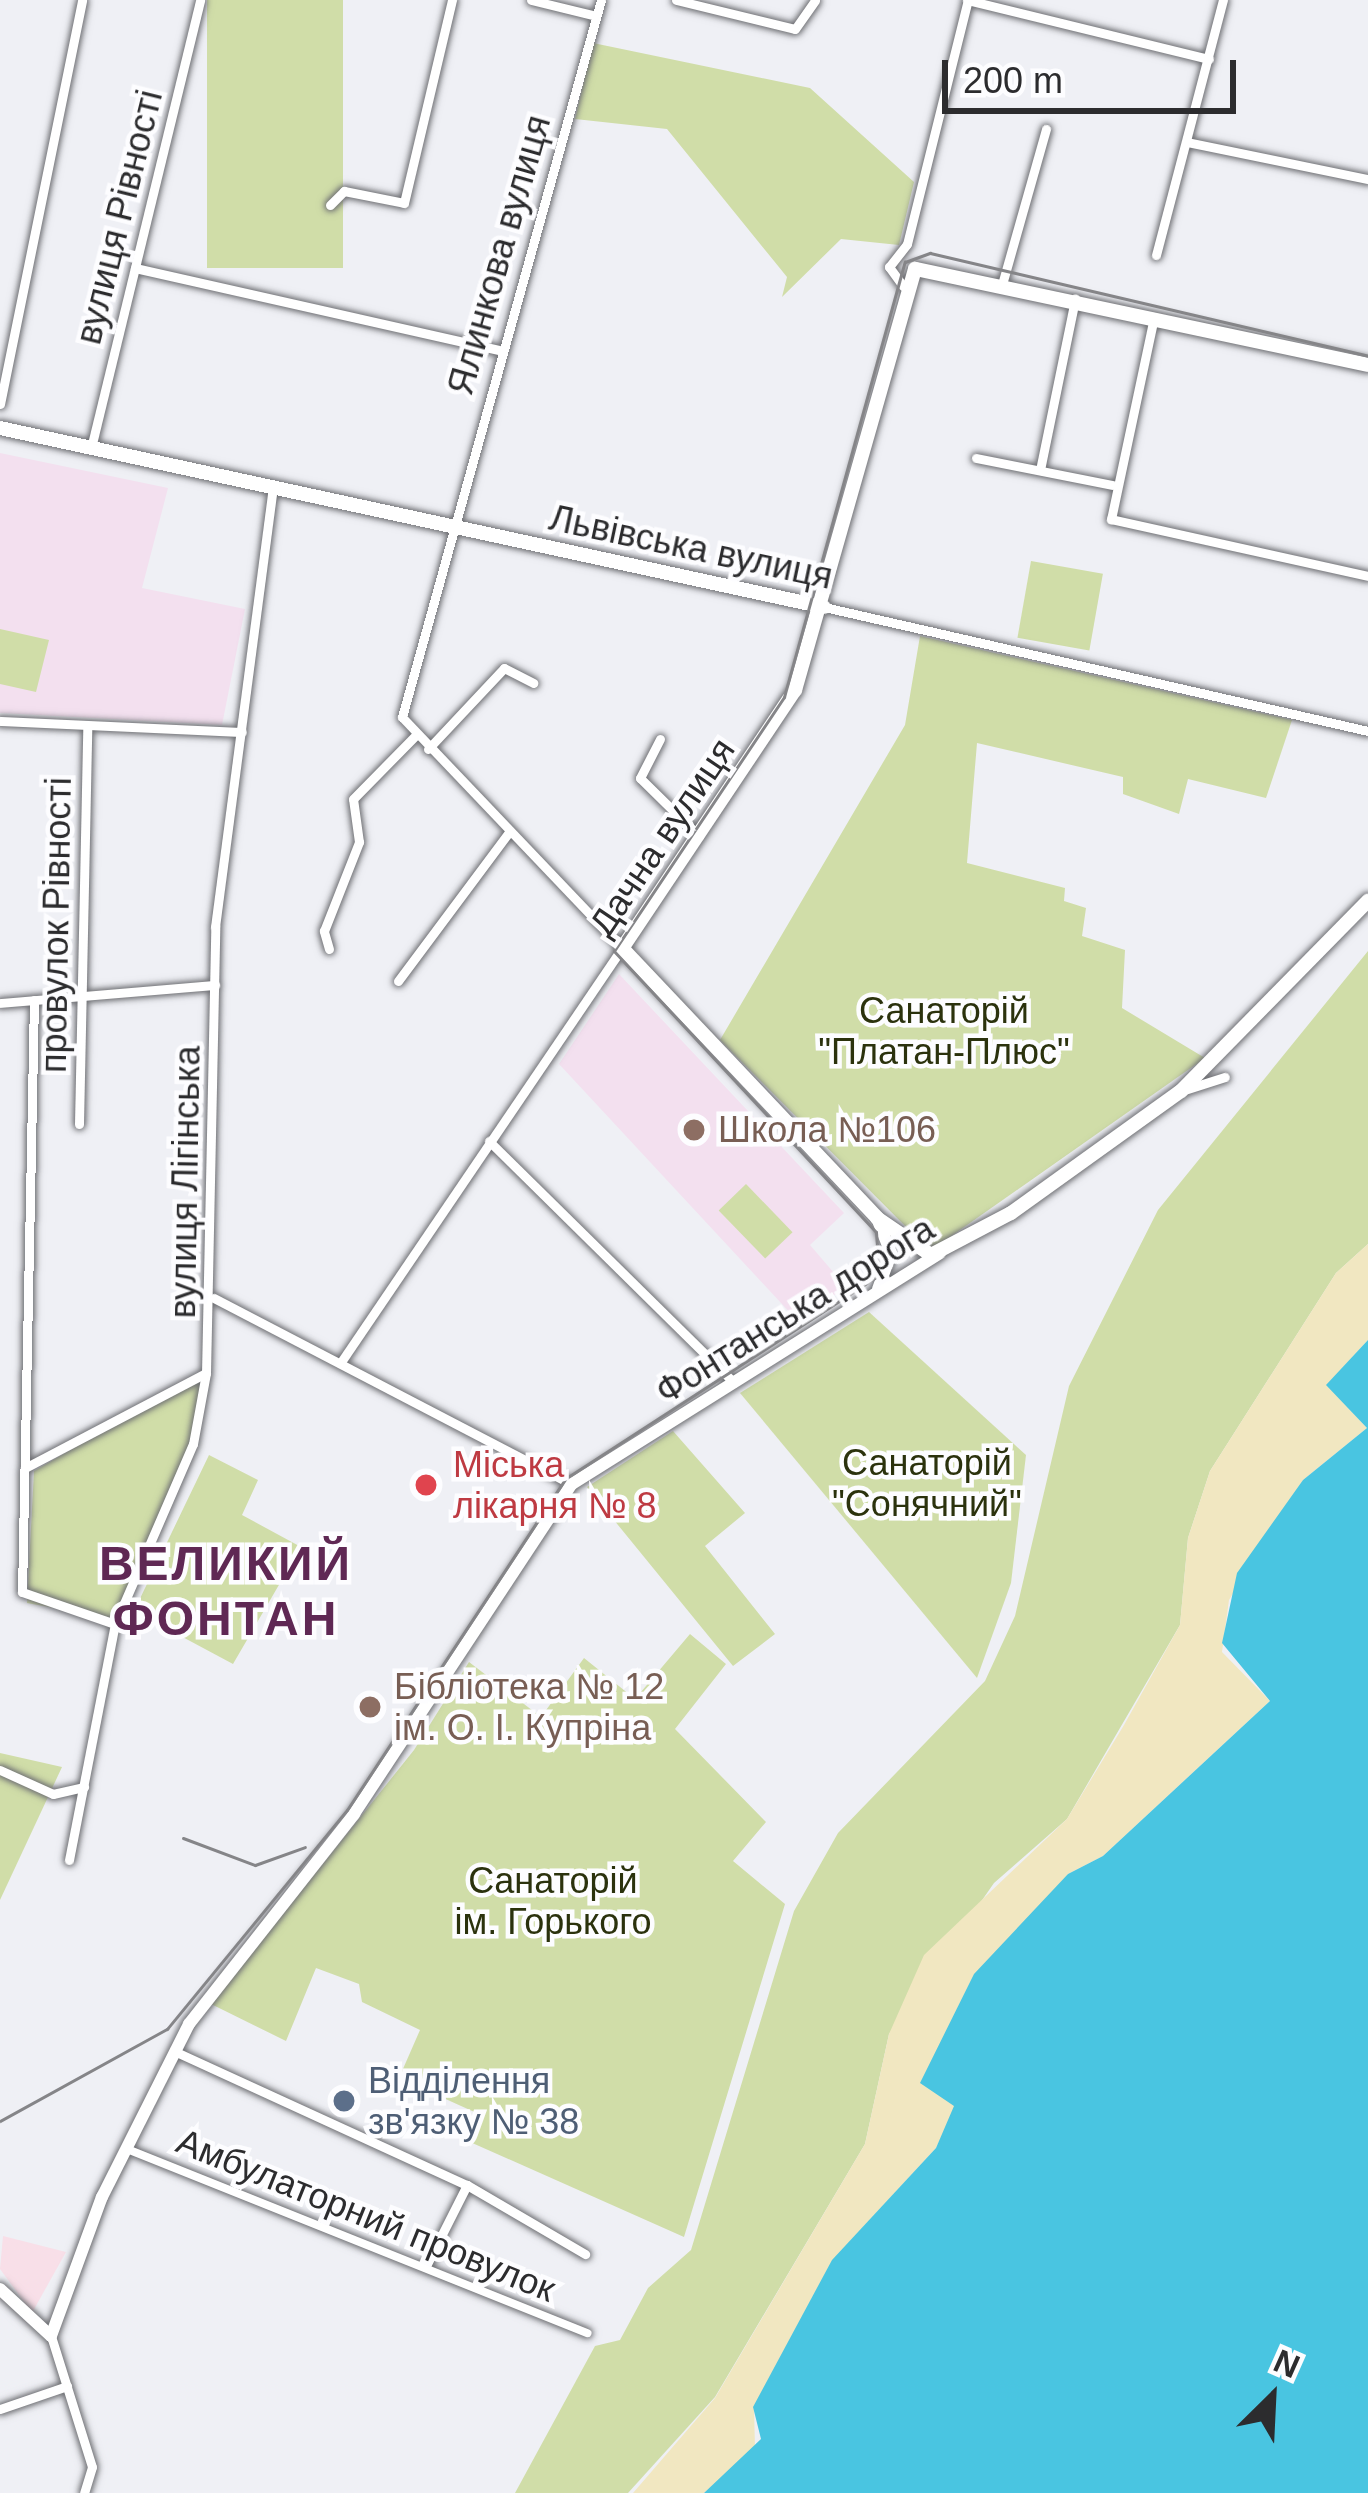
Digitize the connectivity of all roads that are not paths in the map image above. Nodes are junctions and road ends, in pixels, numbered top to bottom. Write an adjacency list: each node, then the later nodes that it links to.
1 (82, 0): 24 (street)
2 (200, 0): 17 (street, вулиця Рівності)
3 (452, 0): 15 (street)
4 (531, 0): 10 (street)
5 (601, 0): 10 (street, Ялинкова вулиця)
6 (676, 0): 7 (street)
7 (815, 0)
8 (968, 0): 11 (street); 19 (street, Дачна вулиця)
9 (1223, 0): 11 (street)
10 (596, 16): 22 (street, Ялинкова вулиця)
11 (1208, 59): 13 (street)
12 (1046, 129): 18 (street)
13 (1186, 142): 14 (street); 16 (street)
14 (1368, 179)
15 (330, 205)
16 (1156, 254)
17 (135, 268): 22 (street); 26 (street, вулиця Рівності)
18 (1003, 281): 19 (main road); 20 (main road)
19 (903, 286): 33 (main road, Дачна вулиця)
20 (1075, 299): 21 (main road); 28 (street)
21 (1154, 317): 23 (main road); 29 (street)
22 (499, 350): 31 (street, Ялинкова вулиця)
23 (1368, 364)
24 (0, 404)
25 (0, 428): 26 (main road, Львівська вулиця)
26 (91, 448): 30 (main road, Львівська вулиця)
27 (976, 458): 28 (street)
28 (1040, 470): 29 (street)
29 (1112, 485): 32 (street)
30 (273, 488): 31 (main road, Львівська вулиця); 38 (street, вулиця Лігінська)
31 (448, 524): 33 (main road, Львівська вулиця); 39 (street, Ялинкова вулиця)
32 (1368, 576)
33 (824, 607): 37 (street, Львівська вулиця); 43 (main road, Дачна вулиця)
34 (533, 682): 41 (street)
35 (0, 721): 36 (street)
36 (87, 726): 38 (street); 49 (street, провулок Рівності)
37 (1368, 731)
38 (242, 732): 48 (street, вулиця Лігінська)
39 (415, 736): 41 (street); 46 (street)
40 (660, 739): 43 (street)
41 (428, 749): 42 (street)
42 (509, 832): 45 (street); 47 (street)
43 (699, 836): 45 (main road, Дачна вулиця)
44 (1368, 901): 53 (main road, Фонтанська дорога)
45 (622, 948): 55 (street, Дачна вулиця); 56 (main road)
46 (329, 949)
47 (398, 980)
48 (215, 986): 49 (street); 59 (street, вулиця Лігінська)
49 (82, 994): 50 (street); 54 (street, провулок Рівності)
50 (34, 1000): 51 (street); 63 (street)
51 (0, 1003)
52 (1225, 1076): 53 (street)
53 (1181, 1091): 57 (main road, Фонтанська дорога)
54 (79, 1124)
55 (489, 1141): 60 (street, Дачна вулиця); 62 (street)
56 (877, 1218): 57 (main road); 58 (street)
57 (940, 1253): 58 (street, Фонтанська дорога)
58 (874, 1295): 62 (street, Фонтанська дорога)
59 (214, 1298): 60 (street); 61 (street, вулиця Лігінська)
60 (341, 1362): 64 (street)
61 (206, 1373): 63 (street); 65 (street, вулиця Лігінська)
62 (734, 1383): 64 (street, Фонтанська дорога)
63 (25, 1468): 65 (street)
64 (572, 1484): 69 (street, Фонтанська дорога)
65 (116, 1624): 67 (street, вулиця Лігінська)
66 (0, 1770): 67 (street)
67 (85, 1787): 68 (street, вулиця Лігінська)
68 (69, 1860)
69 (175, 2051): 70 (street, Фонтанська дорога); 71 (street)
70 (124, 2148): 73 (street, Амбулаторний провулок); 76 (street, Фонтанська дорога)
71 (466, 2185): 72 (street); 73 (street)
72 (585, 2254)
73 (426, 2266): 75 (street, Амбулаторний провулок)
74 (0, 2289): 76 (street)
75 (588, 2333)
76 (51, 2336): 77 (street)
77 (67, 2386): 78 (street); 79 (street)
78 (0, 2409)
79 (84, 2493)

